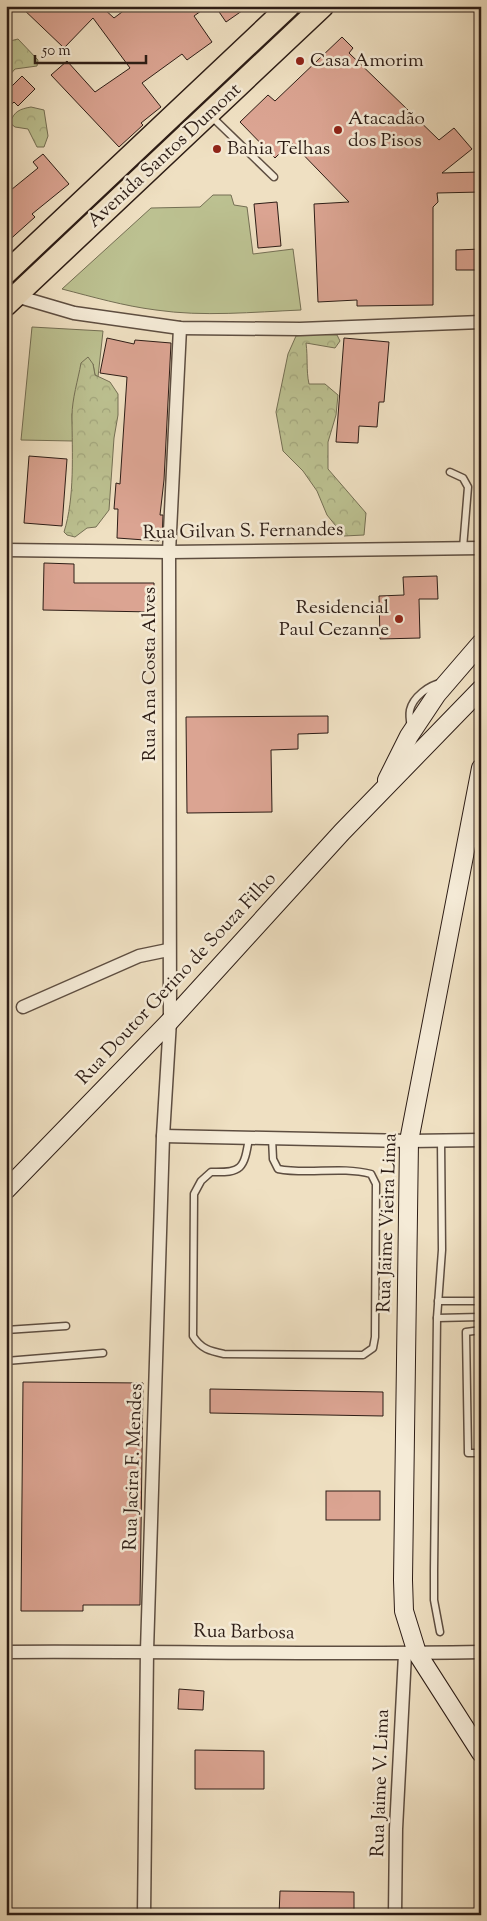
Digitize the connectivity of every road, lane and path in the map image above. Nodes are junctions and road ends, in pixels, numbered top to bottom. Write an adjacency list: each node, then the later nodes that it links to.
1 (289, 6): 5 (highway, Avenida Santos Dumont)
2 (323, 6): 3 (highway, Avenida Santos Dumont)
3 (209, 114): 4 (lane); 6 (highway, Avenida Santos Dumont)
4 (274, 177)
5 (6, 273)
6 (11, 300): 8 (street)
7 (481, 322): 8 (street)
8 (180, 328): 13 (street, Rua Ana Costa Alves)
9 (450, 472): 10 (lane)
10 (463, 548): 11 (street, Rua Gilvan S. Fernandes); 13 (street, Rua Gilvan S. Fernandes)
11 (481, 548)
12 (6, 550): 13 (street, Rua Gilvan S. Fernandes)
13 (169, 552): 18 (street, Rua Ana Costa Alves)
14 (481, 643): 17 (main road, Rua Doutor Gerino de Souza Filho)
15 (481, 689): 17 (main road, Rua Doutor Gerino de Souza Filho)
16 (481, 768): 26 (main road, Rua Jaime Vieira Lima)
17 (378, 796): 20 (main road, Rua Doutor Gerino de Souza Filho)
18 (168, 950): 19 (street); 20 (street, Rua Ana Costa Alves)
19 (23, 1006)
20 (170, 1021): 21 (street, Rua Jacira F. Mendes); 27 (main road, Rua Doutor Gerino de Souza Filho)
21 (163, 1136): 22 (street); 39 (street, Rua Jacira F. Mendes)
22 (249, 1138): 23 (street); 23 (lane)
23 (272, 1138): 26 (street)
24 (441, 1140): 25 (street); 26 (street); 28 (lane)
25 (481, 1140)
26 (409, 1141): 42 (main road, Rua Jaime Vieira Lima)
27 (6, 1190)
28 (438, 1301): 29 (lane); 31 (lane)
29 (481, 1301)
30 (481, 1317): 31 (lane)
31 (437, 1318): 38 (lane)
32 (66, 1326): 33 (lane)
33 (6, 1330)
34 (481, 1330): 37 (lane)
35 (103, 1354): 36 (lane)
36 (6, 1361)
37 (481, 1453)
38 (440, 1632)
39 (147, 1651): 40 (street, Rua Barbosa); 42 (street, Rua Barbosa); 44 (street, Rua Jacira F. Mendes)
40 (6, 1652)
41 (481, 1652): 42 (street, Rua Barbosa)
42 (411, 1653): 43 (main road, Rua Jaime Vieira Lima); 45 (street, Rua Jaime V. Lima)
43 (481, 1753)
44 (144, 1915)
45 (395, 1915)

